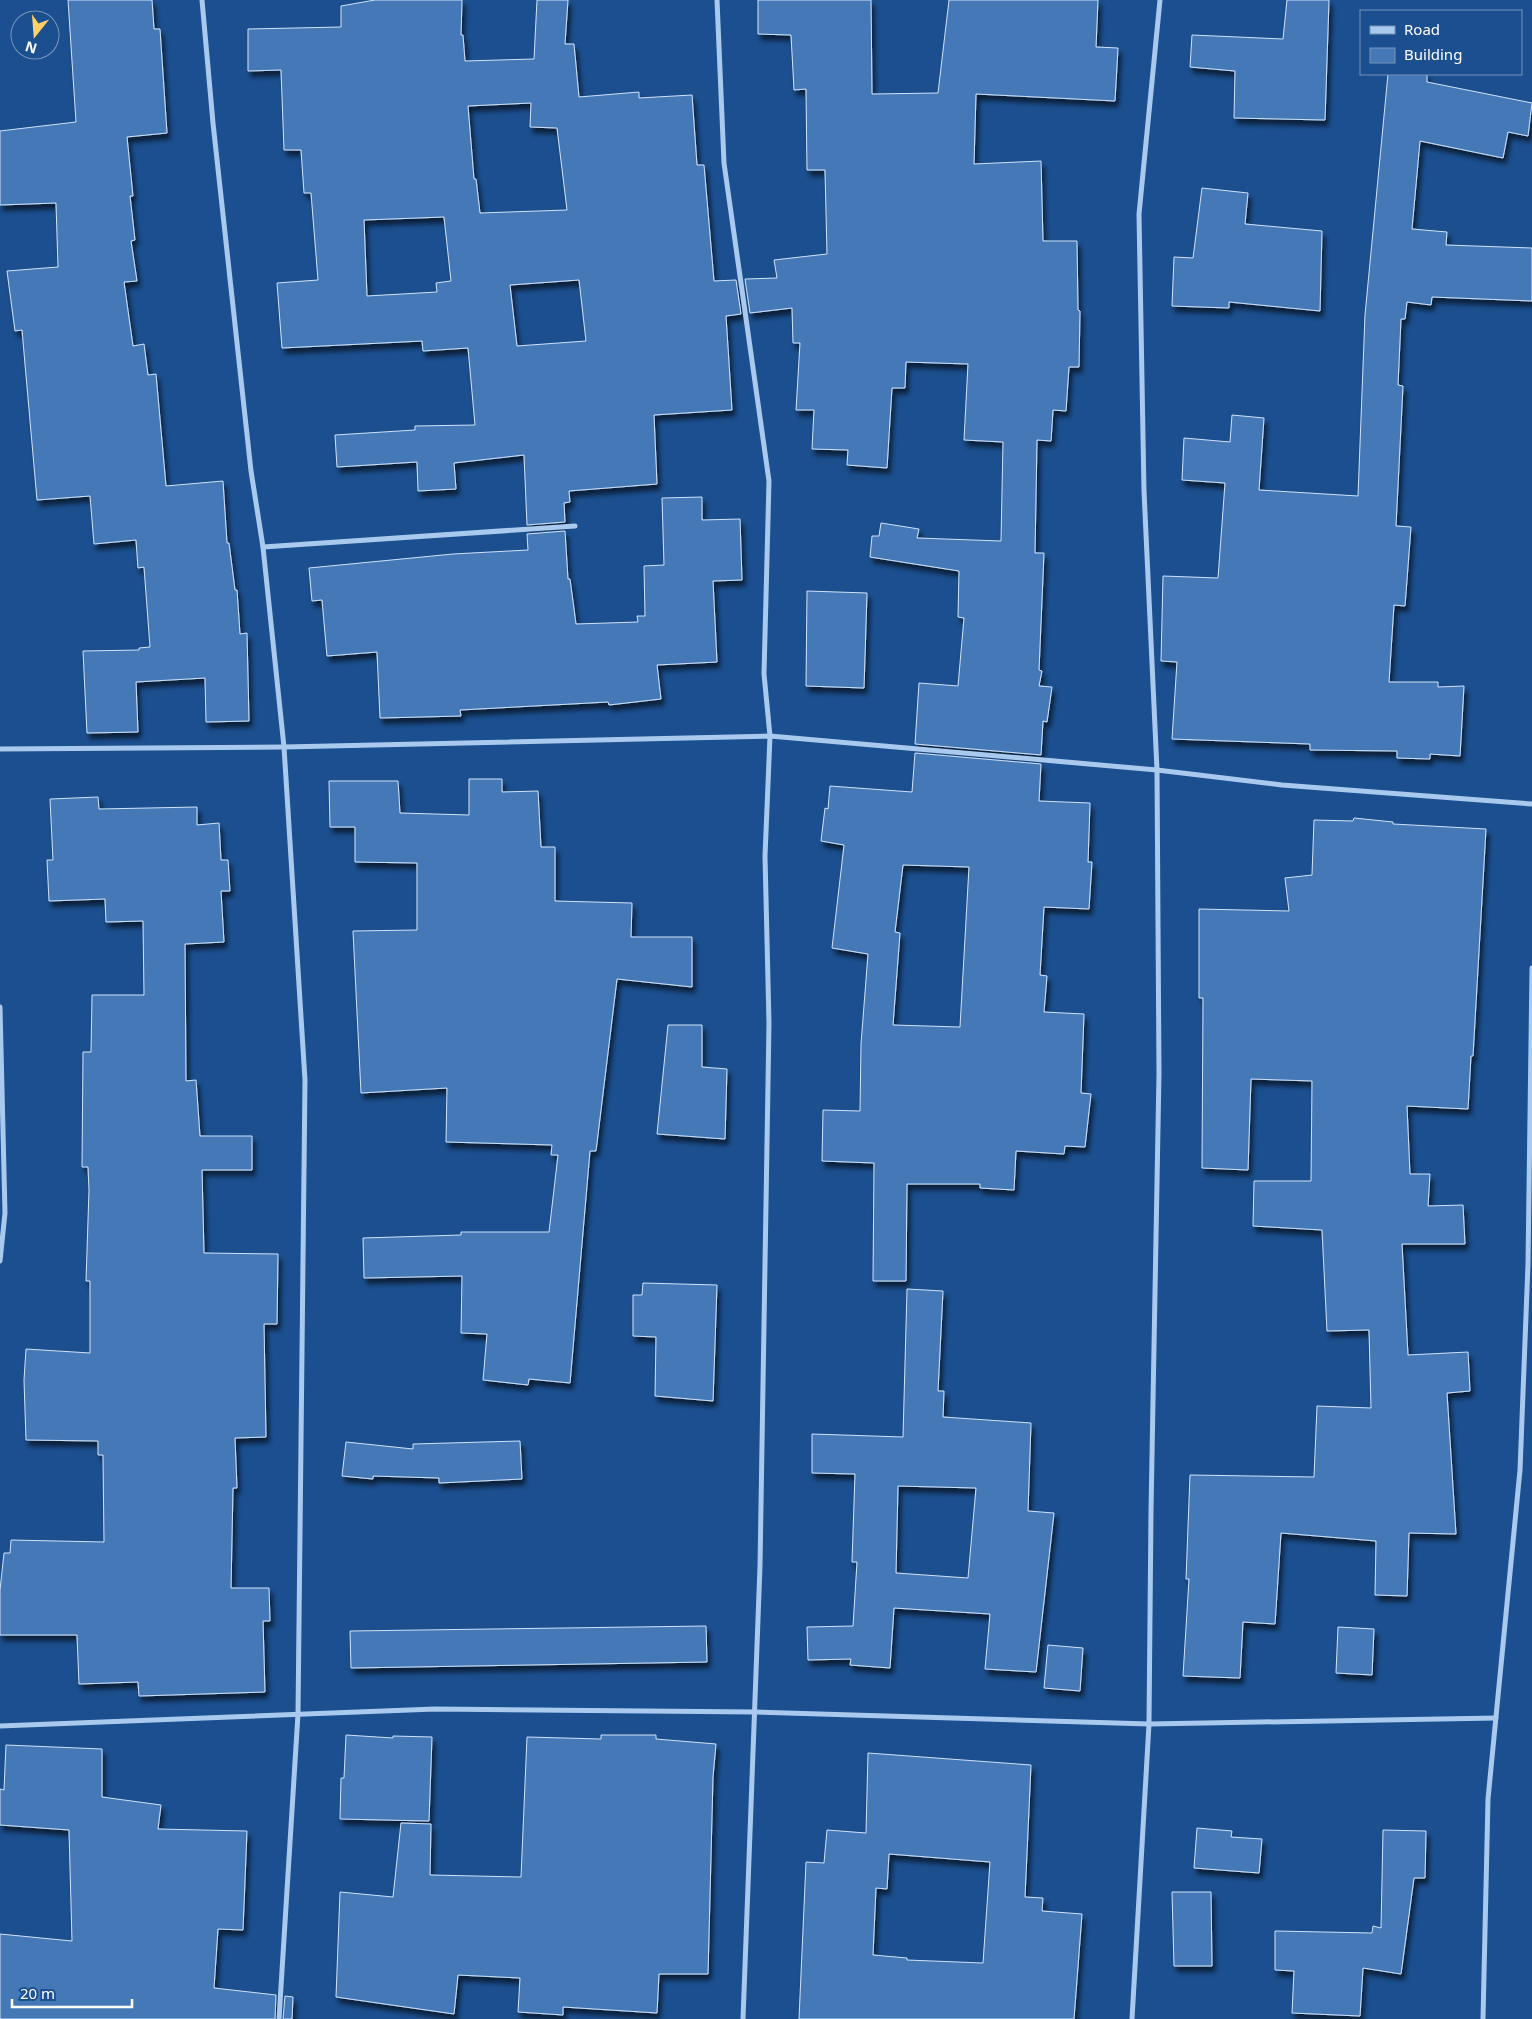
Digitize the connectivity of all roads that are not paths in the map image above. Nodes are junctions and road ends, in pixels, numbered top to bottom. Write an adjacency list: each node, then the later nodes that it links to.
1 (202, 0): 5 (street)
2 (717, 0): 6 (street)
3 (1160, 0): 9 (street)
4 (576, 526): 5 (street)
5 (264, 547): 7 (street)
6 (770, 736): 7 (street); 9 (street); 14 (street)
7 (284, 747): 8 (street); 15 (street)
8 (0, 749)
9 (1157, 770): 10 (street); 17 (street)
10 (1532, 804)
11 (1532, 968): 16 (street)
12 (0, 1007): 13 (street)
13 (0, 1261)
14 (755, 1712): 15 (street); 17 (street); 20 (street)
15 (298, 1714): 18 (street); 19 (street)
16 (1496, 1718): 17 (street); 22 (street)
17 (1149, 1724): 21 (street)
18 (0, 1726)
19 (279, 2019)
20 (743, 2019)
21 (1132, 2019)
22 (1483, 2019)

